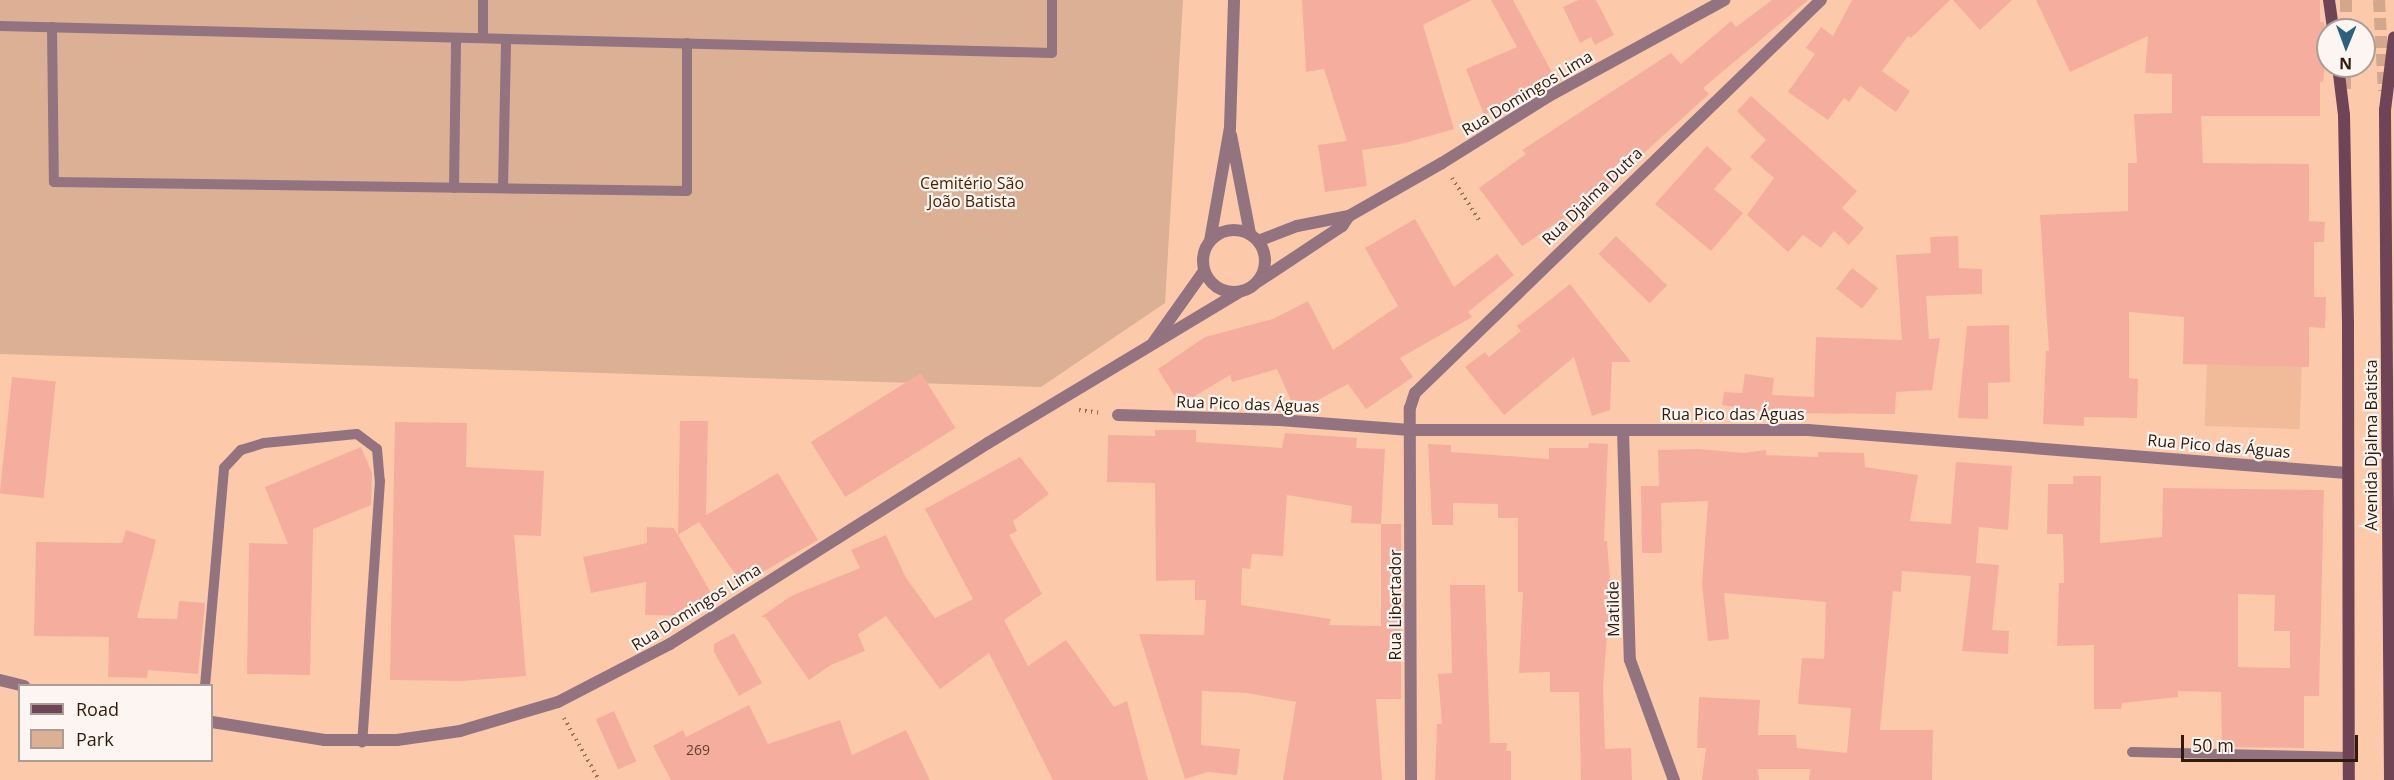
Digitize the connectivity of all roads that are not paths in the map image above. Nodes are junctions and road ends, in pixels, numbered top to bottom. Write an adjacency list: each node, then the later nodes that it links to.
1 (483, 0): 11 (lane)
2 (1052, 0): 14 (lane)
3 (1234, 0): 16 (street)
4 (1724, 0): 19 (street, Rua Domingos Lima)
5 (1821, 0): 27 (street, Rua Djalma Dutra)
6 (2329, 0): 7 (main road)
7 (2331, 18)
8 (0, 26): 9 (lane)
9 (52, 27): 10 (lane); 17 (lane)
10 (456, 38): 11 (lane); 17 (lane)
11 (483, 38): 13 (lane)
12 (2394, 38): 30 (main road, Avenida Djalma Batista)
13 (506, 39): 14 (lane); 18 (lane)
14 (687, 43): 18 (lane)
15 (2339, 78): 29 (main road, Avenida Djalma Batista)
16 (1230, 128): 20 (street); 21 (street)
17 (454, 188): 18 (lane)
18 (503, 188)
19 (1349, 216): 20 (street, Rua Domingos Lima); 23 (street, Rua Domingos Lima)
20 (1254, 237): 21 (street); 23 (street)
21 (1210, 240): 22 (street)
22 (1204, 271): 24 (street); 25 (street, Rua Domingos Lima)
23 (1258, 281): 24 (street)
24 (1239, 292): 25 (street, Rua Domingos Lima)
25 (1148, 349): 35 (street, Rua Domingos Lima)
26 (1118, 415): 27 (street, Rua Pico das Águas)
27 (1410, 430): 28 (street, Rua Pico das Águas); 38 (street, Rua Libertador)
28 (1623, 430): 29 (street, Rua Pico das Águas); 39 (street, Matilde)
29 (2346, 473): 37 (main road, Avenida Djalma Batista)
30 (2391, 479): 41 (main road, Avenida Djalma Batista)
31 (0, 680): 32 (street)
32 (18, 684)
33 (205, 684): 35 (lane)
34 (213, 722): 35 (street, Rua Domingos Lima)
35 (362, 742)
36 (2132, 752): 37 (lane)
37 (2349, 757): 40 (main road, Avenida Djalma Batista)
38 (1411, 780)
39 (1674, 780)
40 (2349, 780)
41 (2390, 780)

